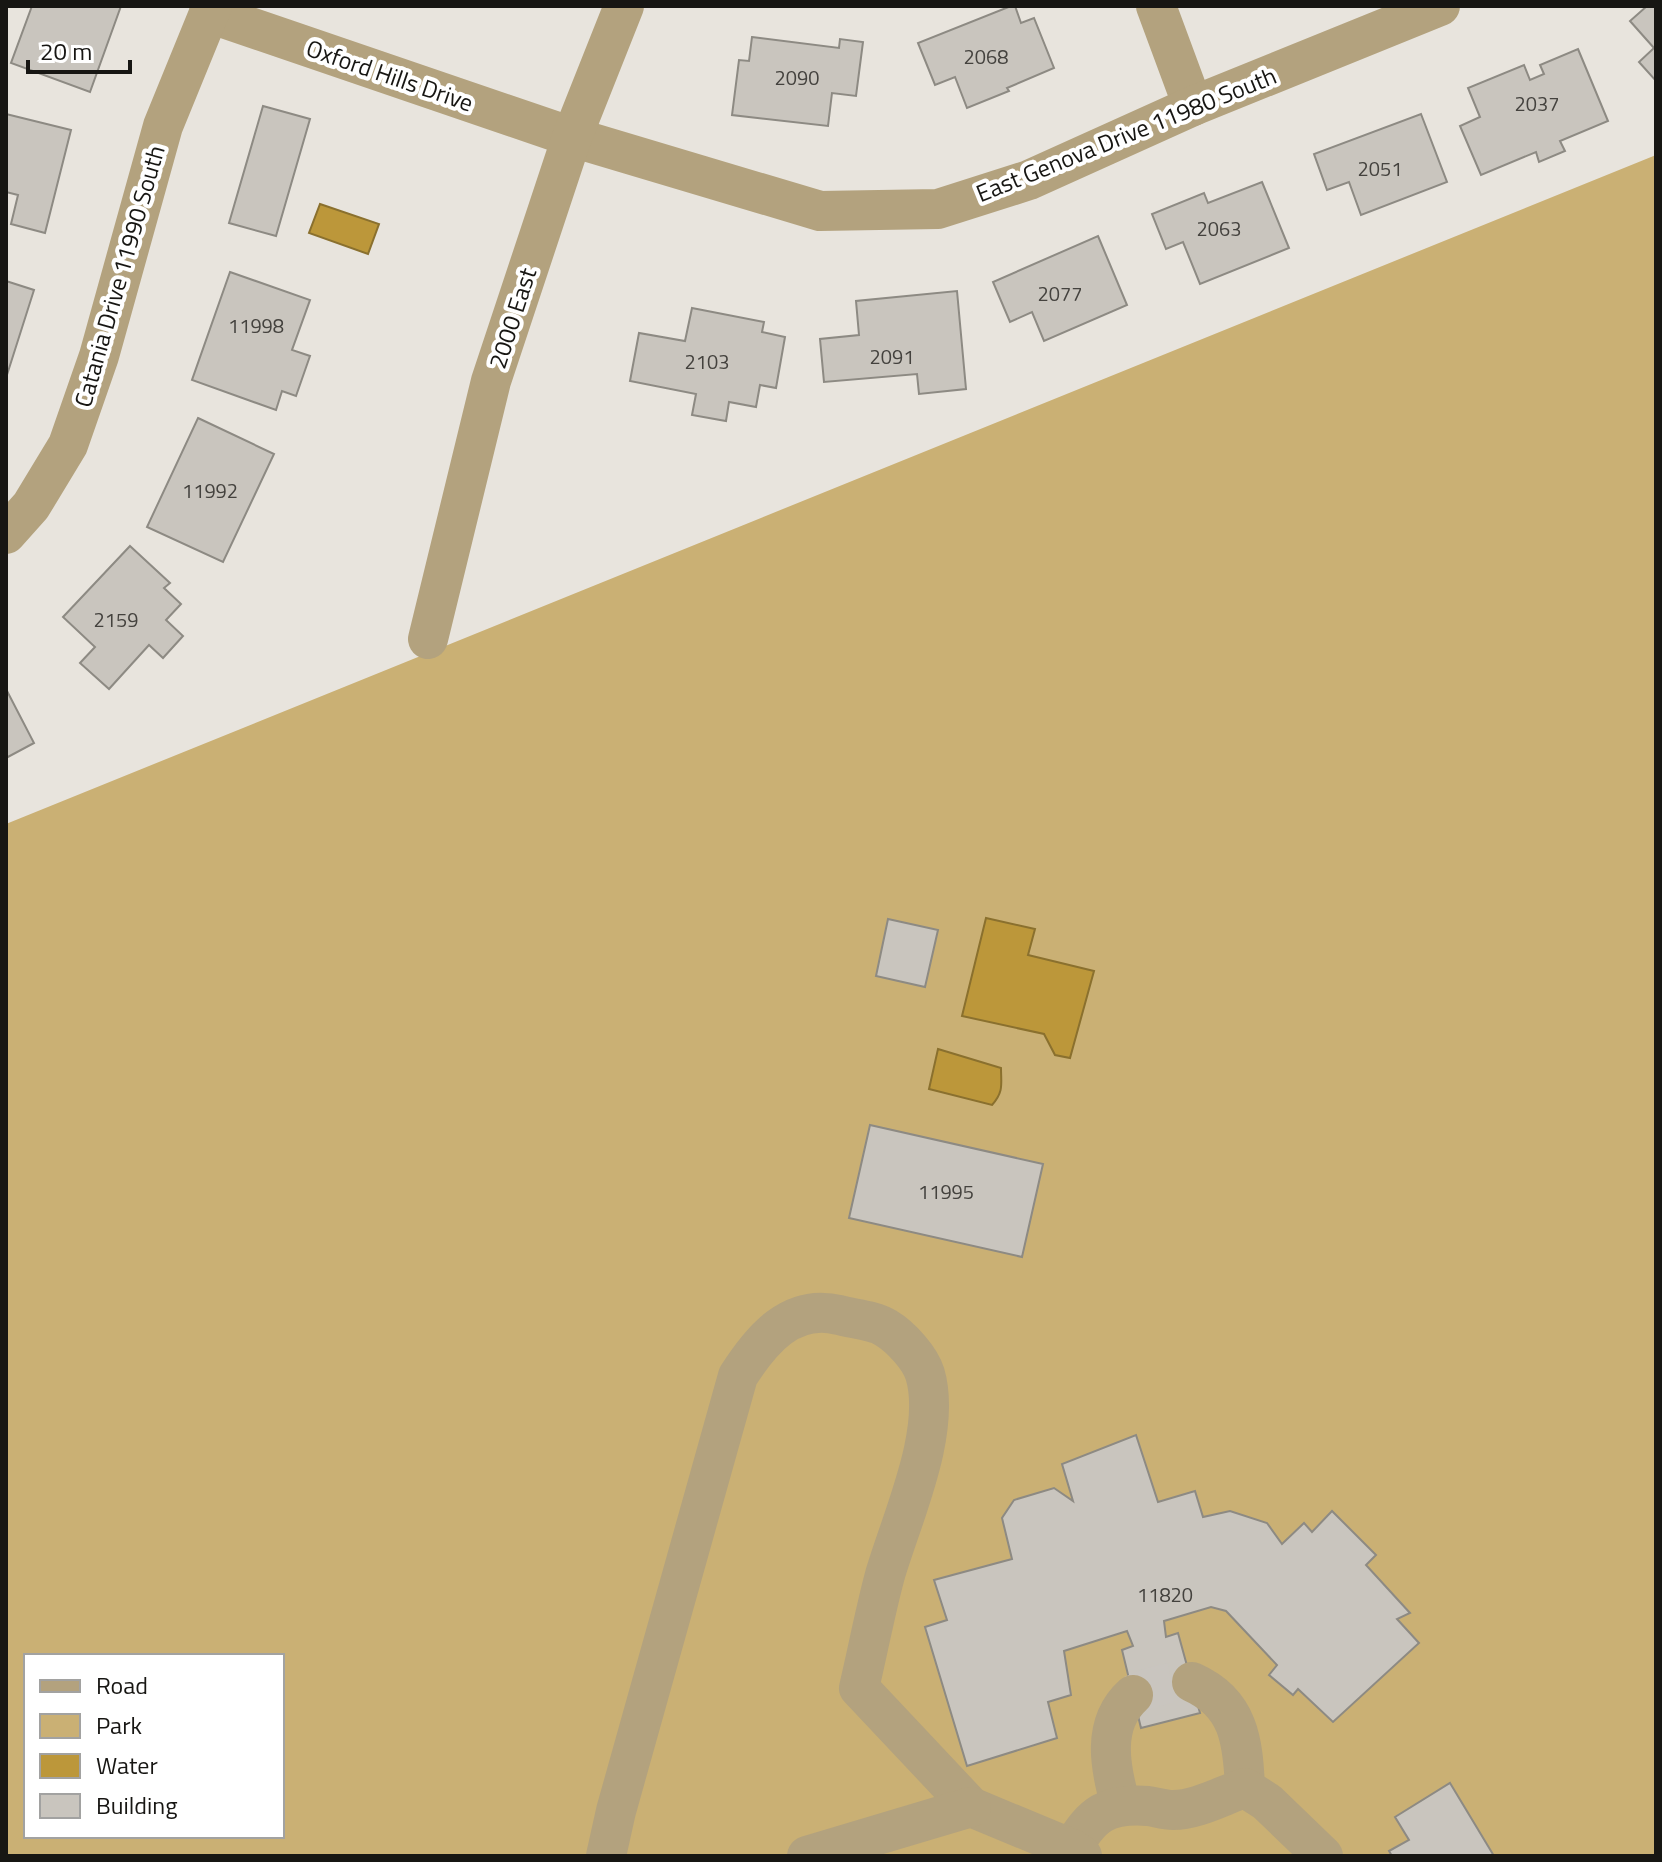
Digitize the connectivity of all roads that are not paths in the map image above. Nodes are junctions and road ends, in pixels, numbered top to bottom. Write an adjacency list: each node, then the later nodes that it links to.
1 (624, 6): 6 (street, 2000 East)
2 (1156, 6): 5 (street)
3 (1440, 6): 5 (street, East Genova Drive 11980 South)
4 (211, 10): 6 (street, Oxford Hills Drive); 7 (street, Catania Drive 11990 South)
5 (1193, 106): 6 (street, East Genova Drive 11980 South)
6 (572, 137): 8 (street, 2000 East)
7 (6, 534)
8 (428, 639)
9 (1192, 1682): 11 (street)
10 (1133, 1695): 12 (street)
11 (1245, 1788): 12 (street); 17 (street)
12 (1121, 1806): 14 (street)
13 (971, 1807): 14 (street); 15 (street); 16 (street)
14 (1077, 1853)
15 (606, 1856)
16 (807, 1856)
17 (1323, 1856)

